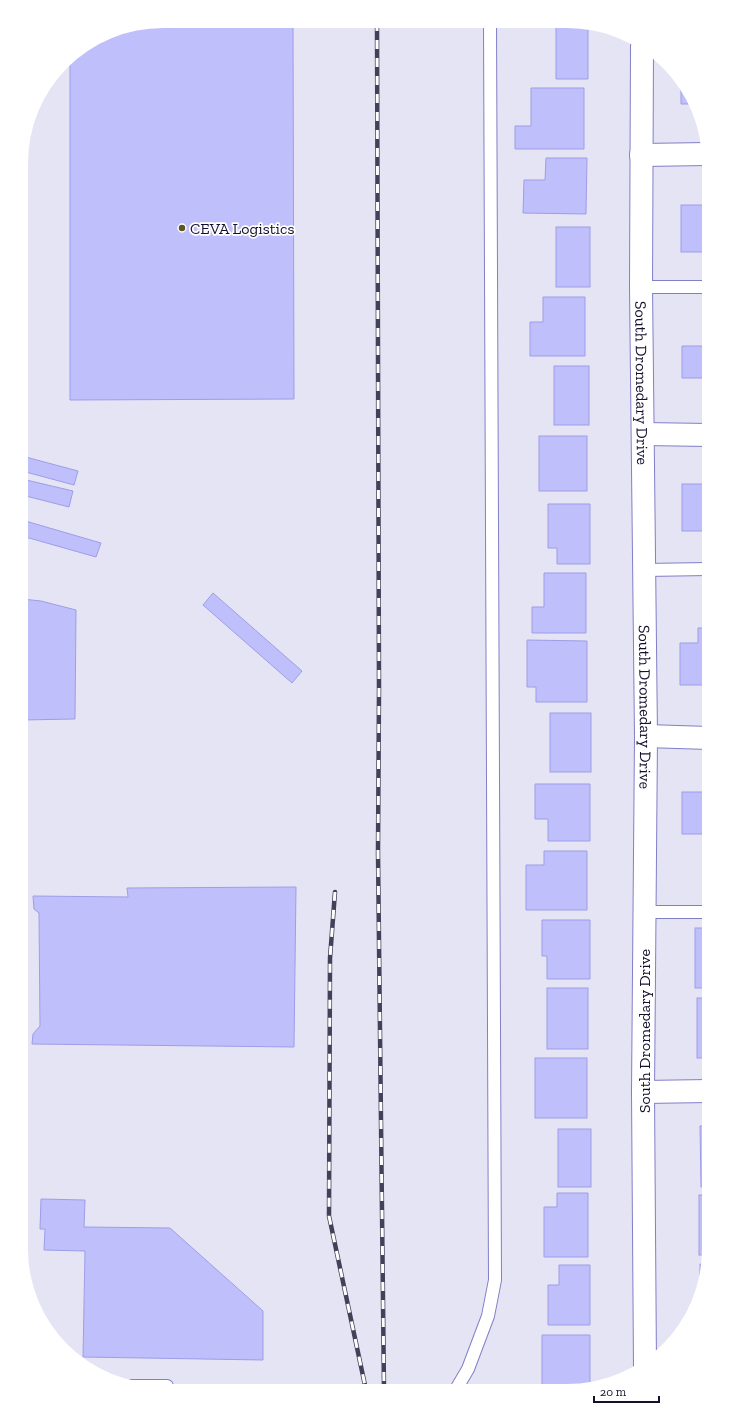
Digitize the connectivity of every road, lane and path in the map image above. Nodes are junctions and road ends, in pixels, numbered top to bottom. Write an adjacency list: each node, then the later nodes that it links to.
1 (490, 28): 18 (lane)
2 (642, 51): 4 (street, South Dromedary Drive)
3 (702, 154): 4 (street)
4 (641, 155): 5 (street, South Dromedary Drive)
5 (641, 287): 6 (lane); 7 (street, South Dromedary Drive)
6 (702, 287)
7 (643, 434): 8 (street); 9 (street, South Dromedary Drive)
8 (702, 435)
9 (644, 570): 10 (lane); 11 (street, South Dromedary Drive)
10 (702, 570)
11 (646, 736): 12 (street); 13 (street, South Dromedary Drive)
12 (702, 738)
13 (644, 912): 14 (lane); 16 (street, South Dromedary Drive)
14 (702, 912)
15 (702, 1091): 16 (street)
16 (643, 1092): 17 (street, South Dromedary Drive)
17 (645, 1359)
18 (460, 1384)

